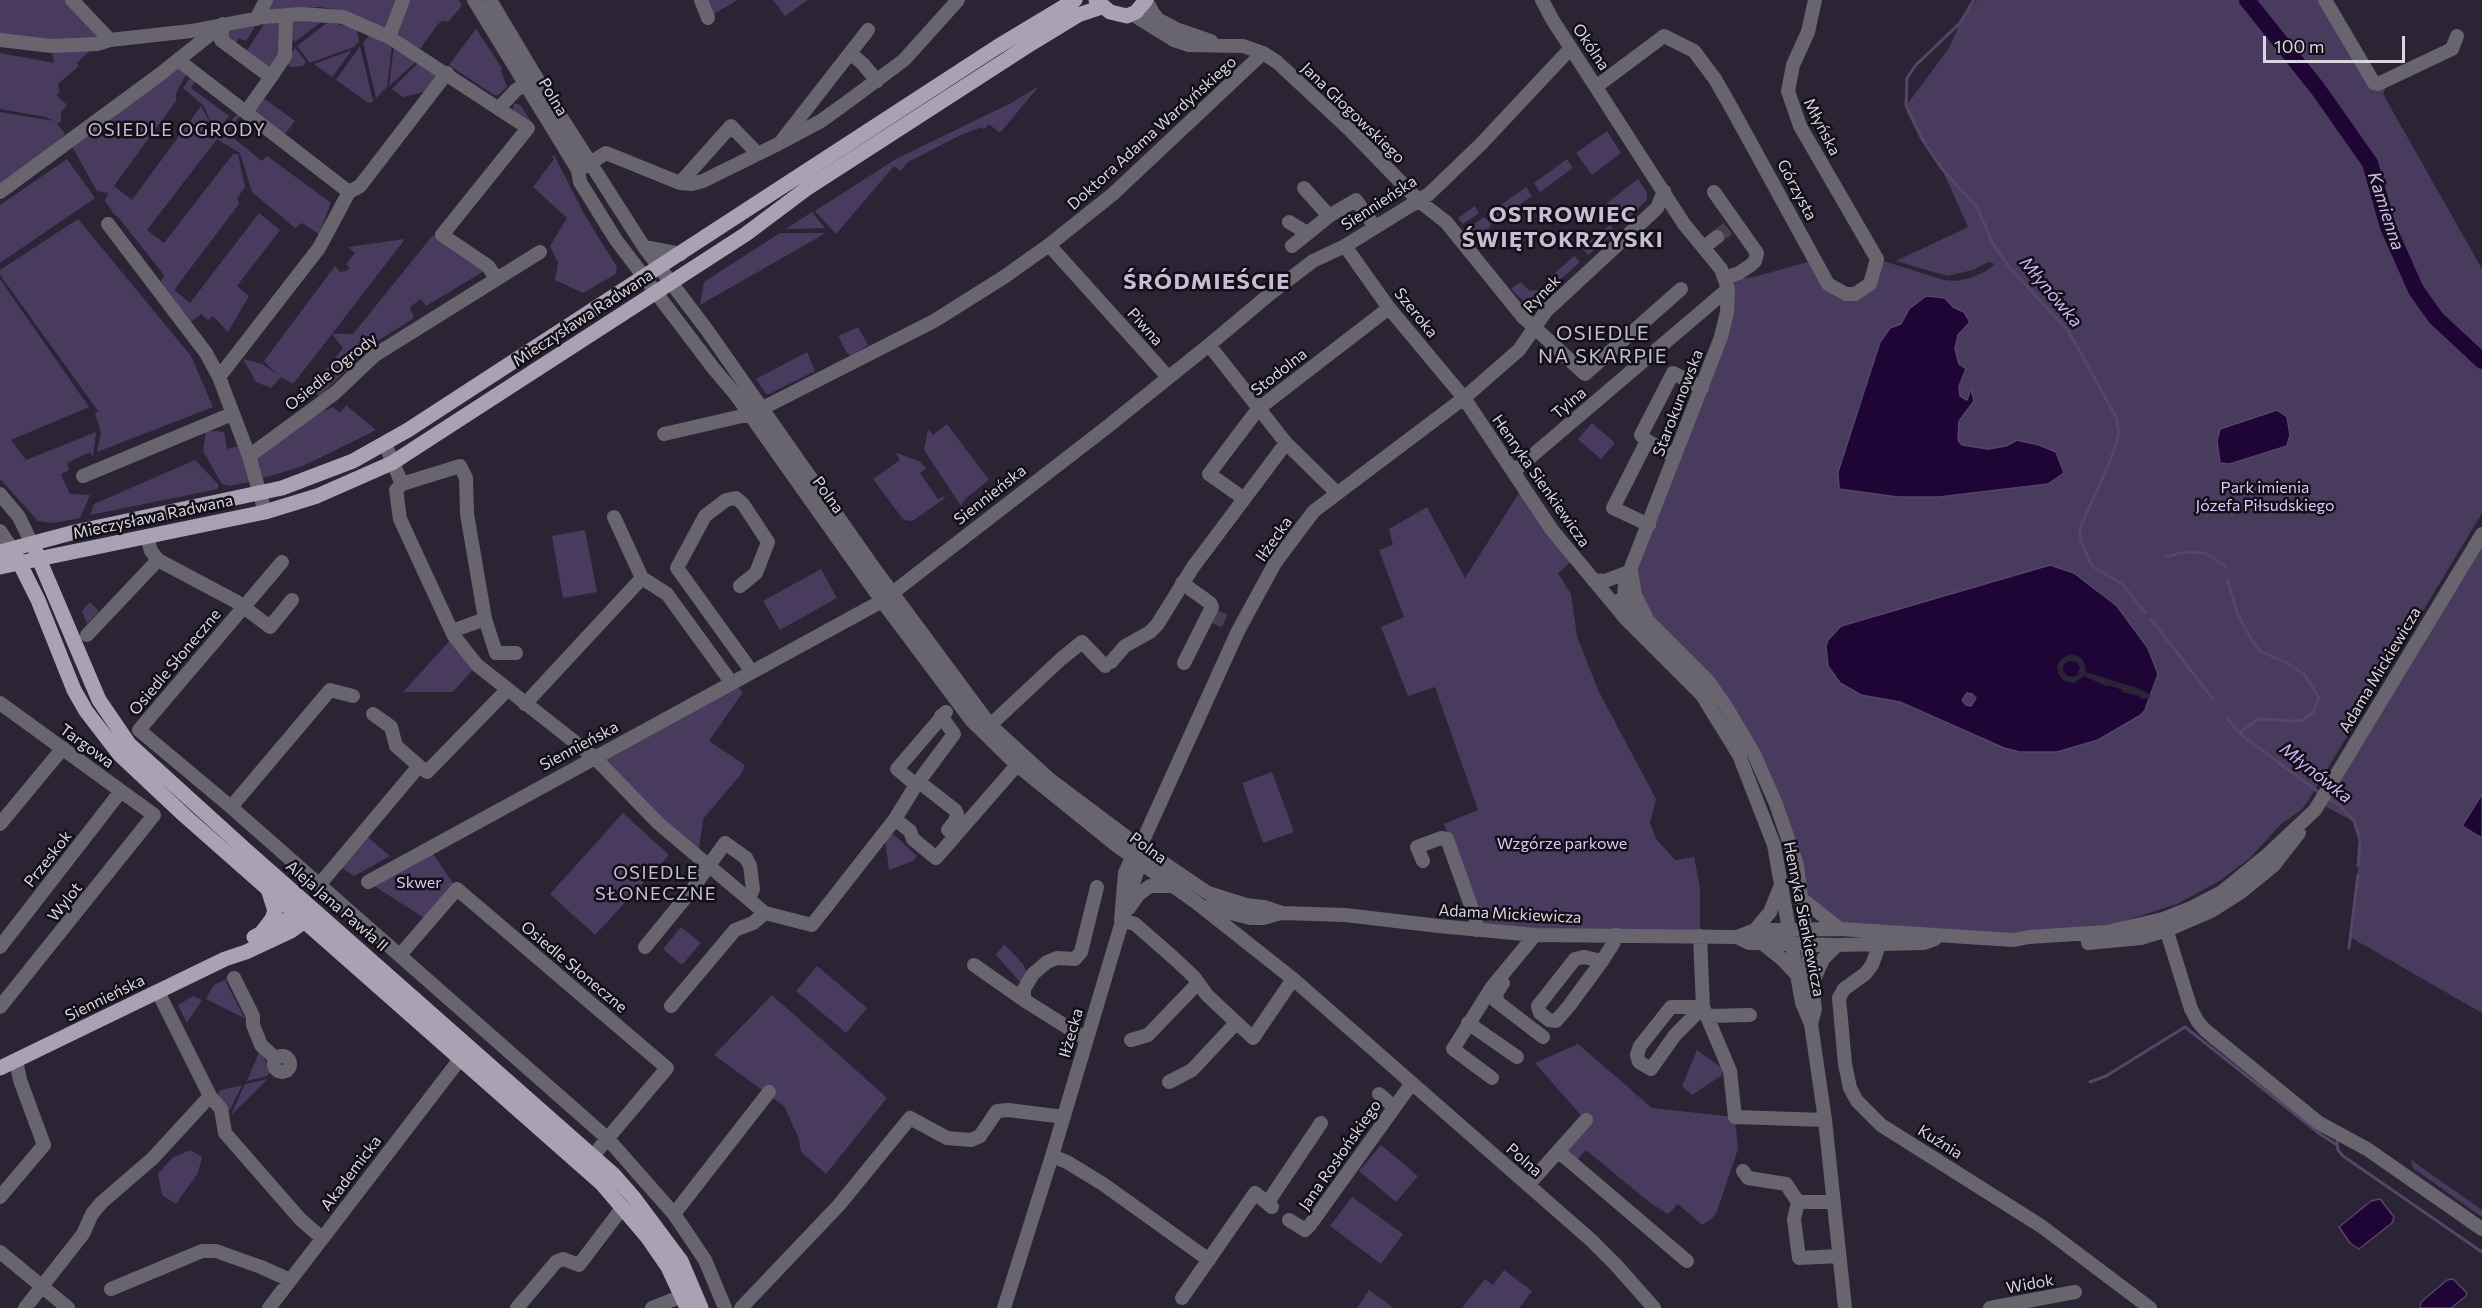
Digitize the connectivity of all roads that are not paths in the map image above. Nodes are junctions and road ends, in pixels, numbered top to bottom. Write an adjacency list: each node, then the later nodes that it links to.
1 (72, 0): 23 (street)
2 (266, 0): 17 (street)
3 (404, 0): 21 (street)
4 (474, 0): 32 (street, Polna)
5 (490, 0): 38 (street, Polna)
6 (702, 0): 16 (street)
7 (958, 0): 31 (street)
8 (1075, 0): 62 (main road, Mieczysława Radwana)
9 (1146, 0): 14 (main road); 24 (street)
10 (1542, 0): 25 (street, Okólna)
11 (1815, 0): 63 (street, Młyńska)
12 (2325, 0): 20 (street)
13 (1099, 4): 14 (main road); 67 (main road, Mieczysława Radwana)
14 (1132, 14): 24 (street)
15 (286, 15): 17 (street); 21 (street); 30 (street)
16 (708, 18)
17 (256, 19): 18 (street)
18 (223, 24): 23 (street); 28 (street); 30 (street)
19 (868, 30): 26 (street)
20 (2457, 36)
21 (389, 37): 29 (street)
22 (0, 40): 23 (street)
23 (110, 40)
24 (1222, 45): 27 (street)
25 (1571, 48): 33 (street, Okólna); 46 (street, Siennieńska)
26 (850, 53): 31 (street); 36 (street)
27 (1263, 53): 46 (street, Jana Głogowskiego); 56 (street, Doktora Adama Wardyńskiego)
28 (178, 60): 35 (street); 43 (street)
29 (447, 73): 34 (street); 44 (street)
30 (271, 77): 35 (street)
31 (877, 81): 36 (street)
32 (526, 84): 34 (street); 39 (street, Polna)
33 (1597, 86): 42 (street, Okólna); 63 (street, Górzysta)
34 (499, 108): 66 (street)
35 (246, 112): 44 (street)
36 (780, 143): 37 (street)
37 (758, 153): 40 (street); 40 (street)
38 (591, 164): 39 (street); 40 (street); 57 (street, Polna)
39 (578, 170): 65 (street, Polna)
40 (680, 183)
41 (1304, 188): 48 (street)
42 (1664, 191): 47 (street, Rynek); 52 (street)
43 (0, 192)
44 (349, 192): 74 (street)
45 (1714, 192): 68 (street, Tylna)
46 (1419, 201): 50 (street, Jana Głogowskiego); 53 (street, Siennieńska)
47 (1649, 215): 52 (street); 72 (street, Rynek)
48 (1329, 216): 53 (street); 54 (street)
49 (1289, 222): 54 (street)
50 (1446, 222): 72 (street, Rynek)
51 (108, 224): 74 (street)
52 (1684, 224): 60 (street)
53 (1375, 227): 59 (street, Siennieńska)
54 (1307, 233): 58 (street)
55 (1717, 237): 60 (street)
56 (1050, 245): 75 (street, Piwna); 79 (street, Doktora Adama Wardyńskiego)
57 (644, 246): 62 (street); 64 (street, Polna)
58 (1292, 246)
59 (1345, 246): 71 (street, Szeroka); 73 (street, Siennieńska)
60 (1704, 247): 68 (street)
61 (540, 252): 66 (street, Osiedle Ogrody)
62 (681, 254): 64 (main road, Mieczysława Radwana)
63 (1877, 259)
64 (659, 267): 65 (main road, Mieczysława Radwana); 67 (street, Polna)
65 (645, 277): 70 (street, Polna); 84 (main road, Mieczysława Radwana)
66 (496, 278): 85 (street, Osiedle Ogrody)
67 (671, 283): 70 (main road, Mieczysława Radwana); 79 (street, Polna)
68 (1726, 284): 76 (street, Starokunowska); 88 (street, Tylna)
69 (1681, 290): 72 (street)
70 (657, 292): 79 (street, Polna); 87 (main road, Mieczysława Radwana)
71 (1389, 308): 77 (street, Szeroka); 78 (street, Stodolna)
72 (1534, 328): 77 (street, Iłżecka)
73 (1209, 345): 75 (street, Siennieńska); 78 (street)
74 (219, 377): 80 (street)
75 (1168, 377): 115 (street, Siennieńska)
76 (1702, 388): 82 (street); 86 (street, Starokunowska)
77 (1464, 398): 88 (street, Henryka Sienkiewicza); 91 (street, Iłżecka)
78 (1258, 409): 83 (street); 94 (street, Stodolna)
79 (756, 411): 81 (street); 115 (street, Polna)
80 (232, 414): 85 (street); 89 (street)
81 (664, 434)
82 (1647, 441): 86 (street); 97 (street)
83 (1286, 442): 91 (street); 94 (street)
84 (385, 444): 87 (street); 93 (main road, Mieczysława Radwana)
85 (249, 456): 93 (street)
86 (1676, 456): 97 (street, Starokunowska)
87 (392, 463): 90 (street); 95 (main road, Mieczysława Radwana)
88 (1513, 472): 111 (street, Henryka Sienkiewicza)
89 (83, 476)
90 (402, 484): 119 (street); 121 (street)
91 (1337, 493): 150 (street, Iłżecka)
92 (0, 494): 101 (street, Aleja Jana Pawła II)
93 (260, 494): 95 (street); 101 (main road, Mieczysława Radwana)
94 (1243, 498): 112 (street)
95 (265, 512): 100 (main road, Mieczysława Radwana)
96 (614, 517): 110 (street)
97 (1649, 525): 109 (street, Starokunowska)
98 (0, 531): 102 (street, Aleja Jana Pawła II)
99 (2482, 534): 147 (street, Adama Mickiewicza)
100 (147, 536): 103 (main road, Mieczysława Radwana); 105 (street)
101 (32, 544): 102 (main road, Mieczysława Radwana); 104 (main road, Aleja Jana Pawła II)
102 (6, 550): 107 (main road, Aleja Jana Pawła II)
103 (66, 553): 104 (main road, Mieczysława Radwana); 114 (main road)
104 (39, 559): 107 (main road, Mieczysława Radwana); 114 (main road, Aleja Jana Pawła II)
105 (158, 560): 117 (street, Osiedle Słoneczne); 122 (street)
106 (282, 562): 117 (street, Osiedle Słoneczne)
107 (20, 563): 108 (main road, Mieczysława Radwana); 158 (main road, Aleja Jana Pawła II)
108 (0, 567)
109 (1631, 571): 111 (street); 118 (street); 120 (street)
110 (642, 578): 126 (street); 131 (street)
111 (1593, 580): 118 (street, Henryka Sienkiewicza)
112 (1182, 583): 124 (street); 134 (street)
113 (740, 586): 125 (street)
114 (54, 596): 141 (main road, Aleja Jana Pawła II)
115 (888, 597): 125 (street, Siennieńska); 129 (street, Polna)
116 (292, 600): 117 (street)
117 (244, 606): 138 (street, Osiedle Słoneczne)
118 (1623, 609): 120 (street, Henryka Sienkiewicza); 154 (street, Henryka Sienkiewicza)
119 (486, 619): 121 (street); 123 (street)
120 (1648, 622): 160 (street, Henryka Sienkiewicza)
121 (452, 631): 127 (street)
122 (87, 635)
123 (516, 653)
124 (1184, 663)
125 (752, 672): 126 (street, Siennieńska)
126 (731, 682): 136 (street, Siennieńska)
127 (507, 690): 131 (street); 139 (street)
128 (353, 696): 144 (street)
129 (962, 699): 133 (street); 134 (street, Polna)
130 (0, 703): 135 (street, Targowa)
131 (525, 704): 136 (street)
132 (373, 714): 139 (street)
133 (941, 716): 142 (street); 142 (street)
134 (986, 729): 137 (street, Polna); 140 (street, Polna)
135 (63, 748): 143 (street, Targowa); 148 (street)
136 (595, 758): 152 (street); 153 (street, Siennieńska)
137 (1017, 765): 140 (street, Polna); 146 (street)
138 (182, 766): 141 (street); 144 (street, Osiedle Słoneczne)
139 (419, 766): 155 (street)
140 (1045, 781): 150 (street, Polna)
141 (169, 782): 162 (main road, Aleja Jana Pawła II)
142 (917, 783): 146 (street); 149 (street)
143 (121, 791): 145 (street, Targowa); 184 (street, Przeskok)
144 (231, 807): 155 (street, Osiedle Słoneczne)
145 (154, 815): 200 (street, Wylot)
146 (895, 819): 163 (street)
147 (2305, 822): 166 (street, Adama Mickiewicza); 167 (street, Adama Mickiewicza)
148 (0, 824)
149 (948, 830)
150 (1137, 855): 156 (street, Polna); 164 (street, Adama Mickiewicza); 165 (street, Iłżecka)
151 (1423, 861): 168 (street)
152 (710, 866): 159 (street); 159 (street); 185 (street)
153 (368, 882)
154 (1781, 883): 169 (street); 178 (street, Henryka Sienkiewicza)
155 (319, 885): 188 (street, Osiedle Słoneczne)
156 (1173, 886): 161 (street, Polna); 165 (street, Iłżecka)
157 (1097, 887): 198 (street)
158 (268, 889): 162 (main road, Aleja Jana Pawła II); 171 (main road)
159 (749, 899): 163 (street)
160 (1803, 900): 170 (street); 178 (street, Henryka Sienkiewicza)
161 (1197, 903): 164 (street, Adama Mickiewicza); 172 (street, Polna)
162 (307, 913): 171 (main road, Siennieńska); 189 (main road, Siennieńska); 211 (main road, Aleja Jana Pawła II); 228 (main road, Aleja Jana Pawła II)
163 (765, 913): 199 (street)
164 (1245, 913): 168 (street, Adama Mickiewicza); 172 (street); 186 (street)
165 (1121, 920): 195 (street); 207 (street, Iłżecka)
166 (2184, 924): 167 (street, Adama Mickiewicza); 183 (street)
167 (2165, 925): 175 (street, Adama Mickiewicza); 180 (street, Adama Mickiewicza); 183 (street)
168 (1476, 930): 173 (street, Adama Mickiewicza)
169 (1755, 930): 177 (street, Adama Mickiewicza); 178 (street, Adama Mickiewicza)
170 (1840, 930): 178 (street, Adama Mickiewicza); 179 (street, Adama Mickiewicza)
171 (261, 934): 189 (main road, Siennieńska)
172 (1238, 935): 186 (street, Polna)
173 (1535, 935): 174 (street, Adama Mickiewicza); 187 (street)
174 (1616, 935): 176 (street, Adama Mickiewicza); 190 (street)
175 (2152, 935): 180 (street, Adama Mickiewicza); 183 (street)
176 (1700, 936): 177 (street, Adama Mickiewicza); 201 (street)
177 (1737, 937): 181 (street, Adama Mickiewicza)
178 (1798, 938): 181 (street, Adama Mickiewicza); 182 (street, Adama Mickiewicza); 192 (street, Henryka Sienkiewicza); 196 (street, Henryka Sienkiewicza)
179 (1877, 938): 180 (street, Adama Mickiewicza); 182 (street, Adama Mickiewicza); 261 (street, Kuźnia)
180 (2014, 940)
181 (1762, 944): 192 (street)
182 (1837, 945): 196 (street)
183 (2171, 945): 237 (street)
184 (0, 947)
185 (645, 947)
186 (1257, 950): 194 (street, Polna)
187 (1519, 955): 204 (street); 206 (street)
188 (400, 956): 225 (street, Osiedle Słoneczne); 225 (street, Osiedle Słoneczne)
189 (225, 959): 197 (main road, Siennieńska)
190 (1602, 961): 190 (street)
191 (974, 965): 198 (street)
192 (1798, 976): 205 (street, Henryka Sienkiewicza)
193 (234, 978): 210 (street)
194 (1293, 979): 203 (street); 216 (street, Polna)
195 (1198, 983): 203 (street); 208 (street)
196 (1812, 983): 205 (street, Henryka Sienkiewicza)
197 (158, 992): 212 (main road, Siennieńska); 219 (street)
198 (1024, 1000): 207 (street)
199 (671, 1006)
200 (0, 1007)
201 (1705, 1011): 201 (street); 202 (street); 223 (street)
202 (1750, 1016)
203 (1236, 1023): 215 (street)
204 (1468, 1023): 209 (street); 214 (street)
205 (1811, 1024): 223 (street, Henryka Sienkiewicza)
206 (1543, 1037)
207 (1086, 1039): 221 (street, Iłżecka)
208 (1131, 1040)
209 (1517, 1057)
210 (276, 1058)
211 (460, 1059): 228 (main road, Aleja Jana Pawła II); 238 (street, Akademicka)
212 (16, 1061): 213 (main road, Siennieńska); 231 (street)
213 (0, 1068)
214 (1492, 1078)
215 (1169, 1082)
216 (1412, 1083): 220 (street, Jana Rosłońskiego); 230 (street, Polna)
217 (769, 1092): 235 (street)
218 (1373, 1092): 220 (street)
219 (210, 1095): 238 (street); 244 (street)
220 (1394, 1107): 236 (street, Jana Rosłońskiego)
221 (1064, 1117): 227 (street, Iłżecka); 256 (street)
222 (1586, 1120): 226 (street)
223 (1825, 1120): 233 (street, Henryka Sienkiewicza)
224 (1321, 1123): 241 (street)
225 (608, 1138): 228 (street, Osiedle Słoneczne); 235 (street, Osiedle Słoneczne)
226 (1559, 1152): 230 (street); 242 (street)
227 (1052, 1156): 241 (street); 257 (street, Iłżecka)
228 (588, 1162): 234 (main road, Aleja Jana Pawła II); 247 (main road, Aleja Jana Pawła II)
229 (1743, 1171): 232 (street)
230 (1528, 1185): 258 (street, Polna)
231 (0, 1197)
232 (1798, 1202): 233 (street); 240 (street)
233 (1833, 1202): 240 (street, Henryka Sienkiewicza)
234 (623, 1207): 247 (main road, Aleja Jana Pawła II); 252 (street)
235 (674, 1214): 255 (street, Osiedle Słoneczne)
236 (1289, 1220)
237 (2482, 1229)
238 (322, 1238): 243 (street, Akademicka)
239 (0, 1252): 244 (street)
240 (1839, 1256): 259 (street, Henryka Sienkiewicza)
241 (1209, 1260): 248 (street)
242 (1687, 1261)
243 (290, 1280): 245 (street); 251 (street, Akademicka)
244 (40, 1286): 249 (street); 250 (street)
245 (111, 1289)
246 (2075, 1292): 260 (street, Widok)
247 (688, 1298): 253 (street); 254 (main road, Aleja Jana Pawła II)
248 (1182, 1298)
249 (25, 1308)
250 (68, 1308)
251 (269, 1308)
252 (517, 1308)
253 (652, 1308)
254 (701, 1308)
255 (725, 1308)
256 (741, 1308)
257 (1004, 1308)
258 (1653, 1308)
259 (1845, 1308)
260 (1990, 1308)
261 (2150, 1308)

